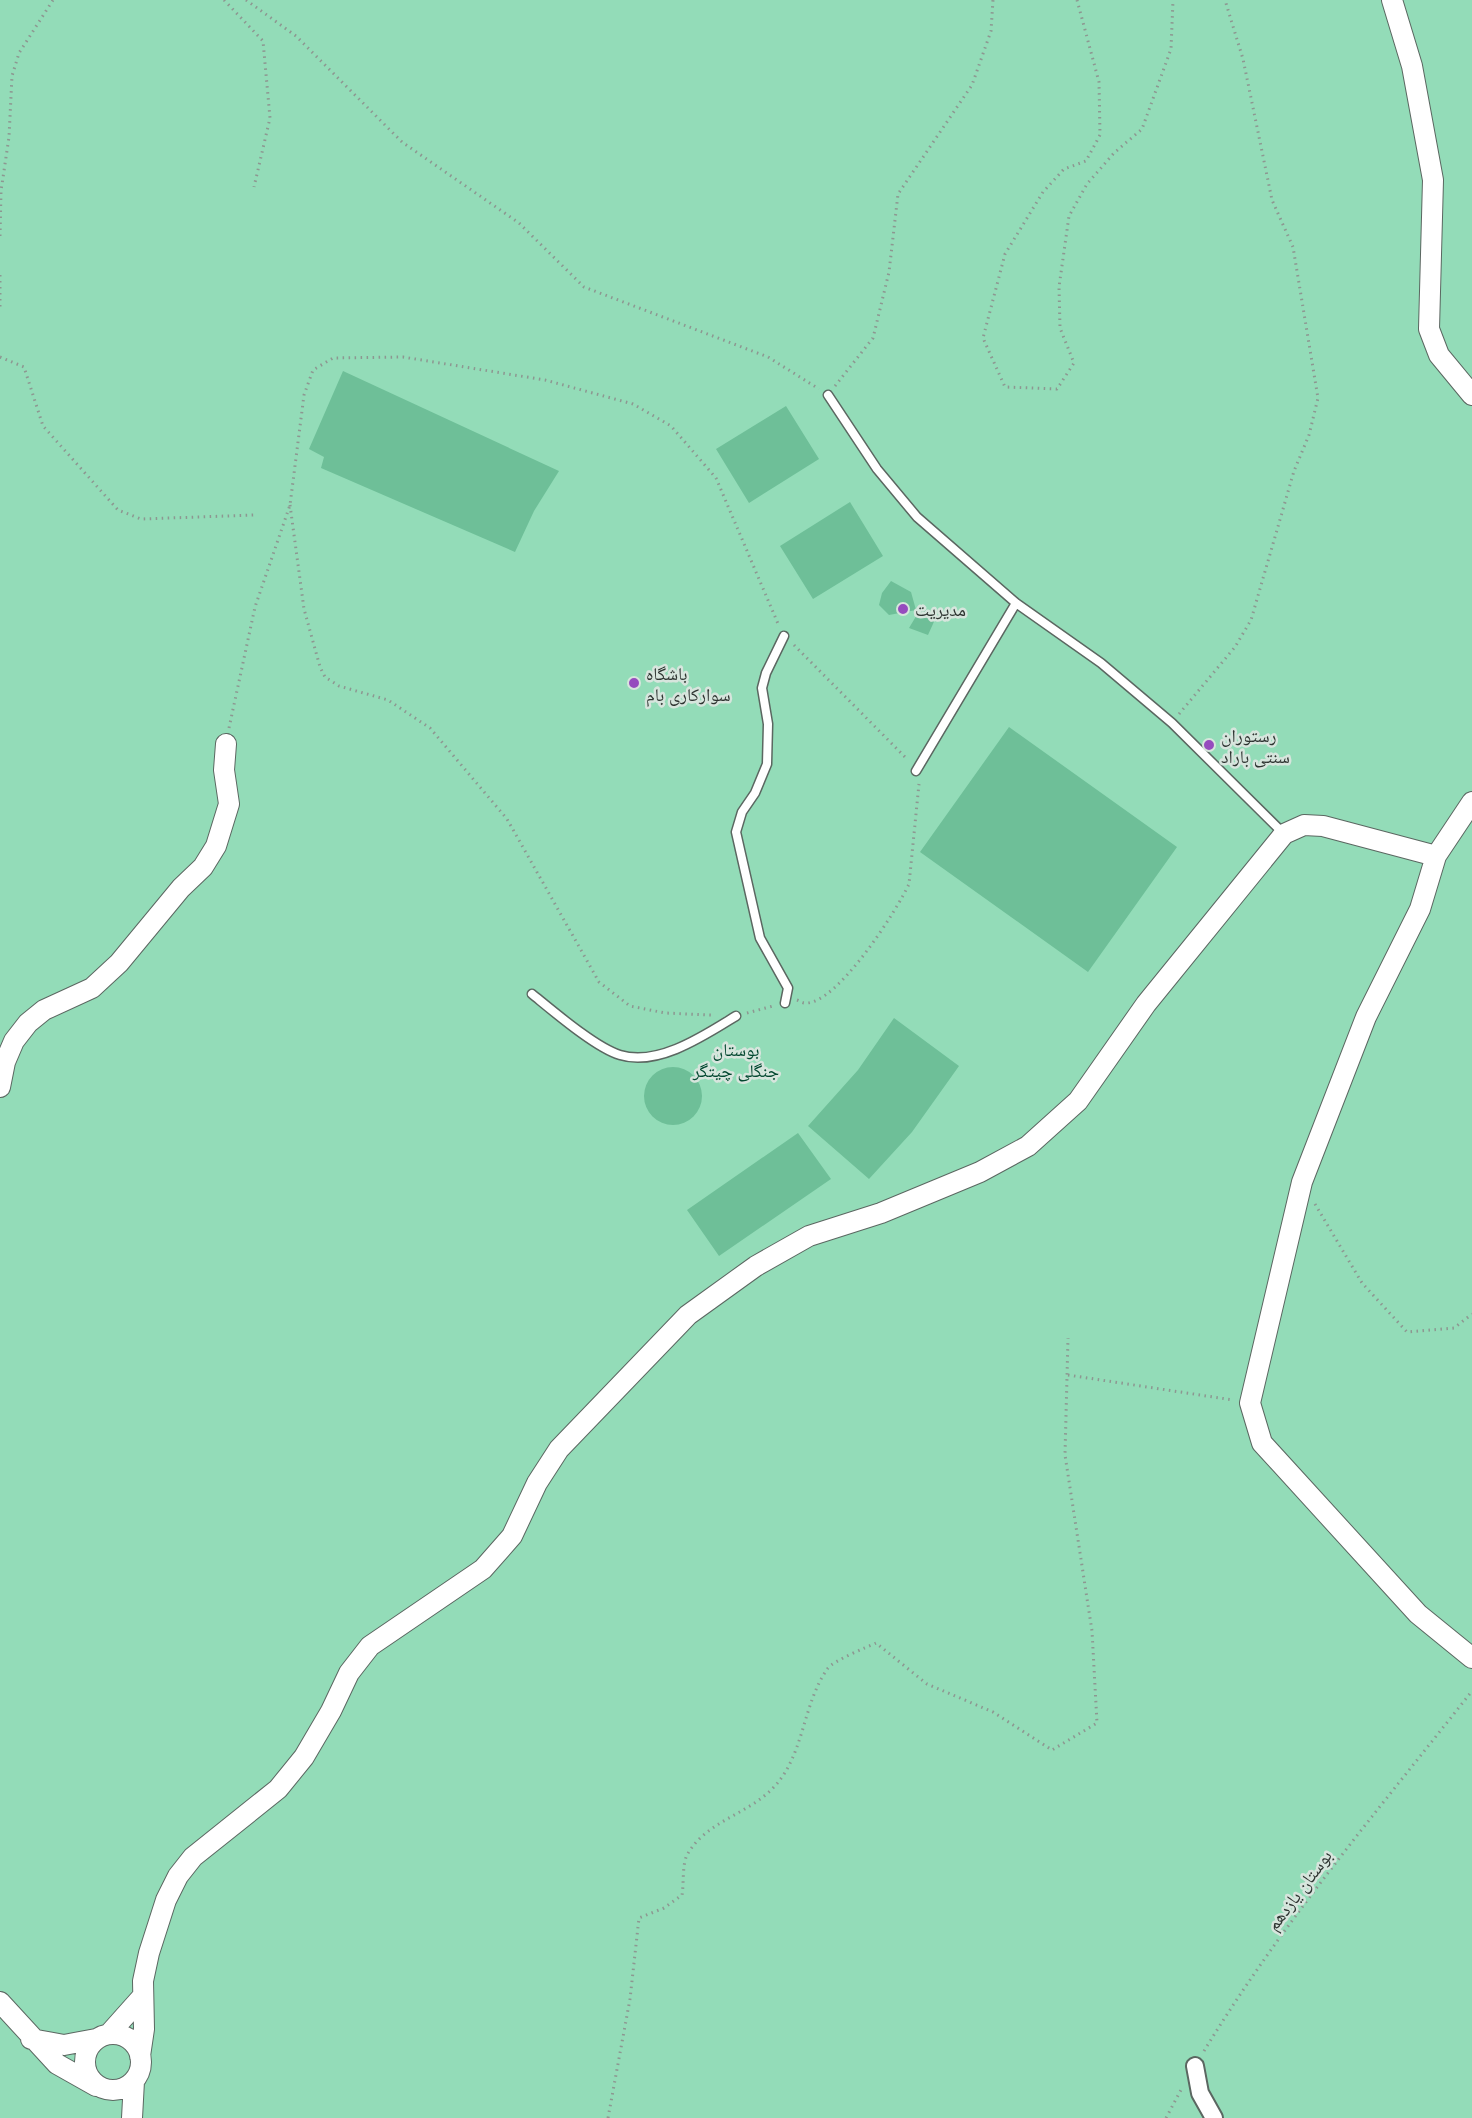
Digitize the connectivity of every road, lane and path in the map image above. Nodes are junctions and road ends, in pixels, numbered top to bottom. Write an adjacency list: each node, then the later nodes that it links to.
1 (53, 0): 10 (path)
2 (224, 0): 9 (path)
3 (246, 0): 14 (path)
4 (993, 0): 14 (path)
5 (1077, 0): 6 (path)
6 (1173, 0)
7 (1225, 0): 20 (path)
8 (1392, 0): 15 (street)
9 (254, 187)
10 (0, 236)
11 (0, 275): 12 (path)
12 (0, 308)
13 (0, 357): 17 (path)
14 (828, 395): 18 (lane)
15 (1472, 395)
16 (290, 505): 19 (path); 21 (path); 28 (path)
17 (255, 515)
18 (1016, 603): 20 (lane); 22 (lane)
19 (784, 636): 22 (path); 27 (lane)
20 (1172, 723): 24 (lane)
21 (226, 744): 29 (street)
22 (916, 771): 27 (path)
23 (1472, 802): 25 (street)
24 (1284, 834): 25 (street); 37 (street)
25 (1436, 856): 30 (street)
26 (532, 994): 28 (lane)
27 (785, 1003): 28 (path)
28 (736, 1016)
29 (0, 1087)
30 (1302, 1182): 31 (path); 34 (street)
31 (1472, 1314)
32 (1068, 1338): 33 (path)
33 (1067, 1375): 34 (path); 47 (path)
34 (1250, 1403): 35 (street)
35 (1472, 1658)
36 (1472, 1692): 42 (path, بوستان یازدهم)
37 (142, 1997): 39 (street); 41 (street)
38 (0, 2002): 40 (street)
39 (103, 2037): 40 (street); 41 (street); 44 (street)
40 (31, 2039): 44 (street)
41 (140, 2056): 43 (street)
42 (1194, 2066): 48 (path, بوستان یازدهم); 49 (street)
43 (134, 2081): 44 (street); 46 (street)
44 (100, 2087): 45 (street)
45 (124, 2118)
46 (132, 2118)
47 (608, 2118)
48 (1166, 2118)
49 (1214, 2118)

